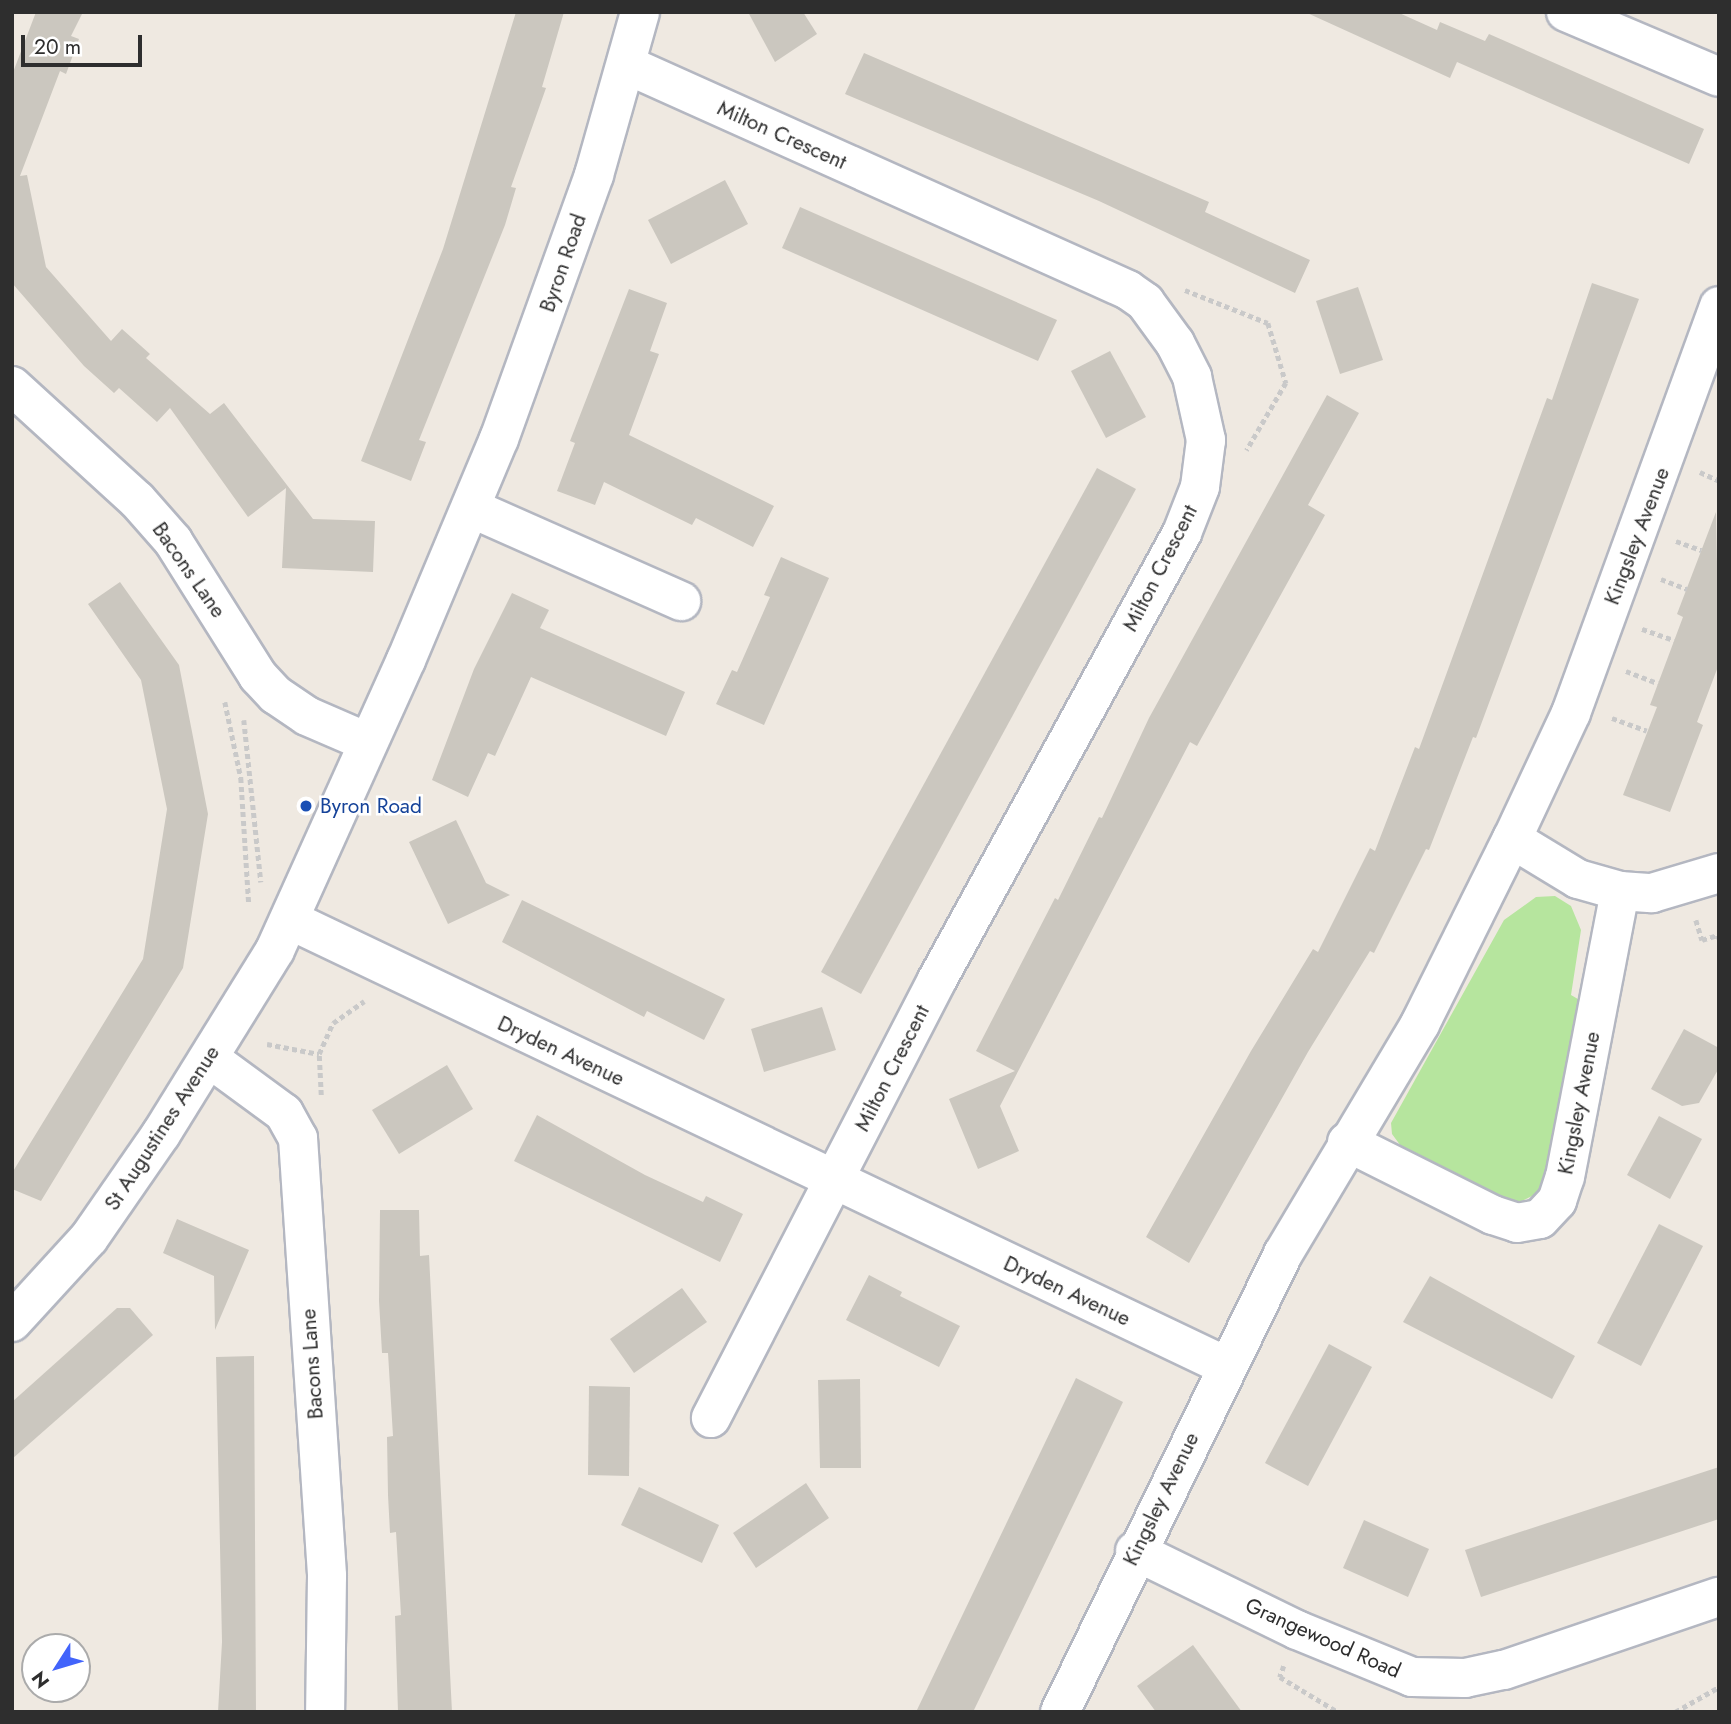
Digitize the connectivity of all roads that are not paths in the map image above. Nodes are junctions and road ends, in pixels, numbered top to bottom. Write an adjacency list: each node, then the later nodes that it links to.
1 (640, 12): 3 (street, Byron Road)
2 (1566, 12): 4 (street)
3 (627, 65): 7 (street, Byron Road); 16 (street, Milton Crescent)
4 (1719, 77)
5 (1719, 306): 10 (street, Kingsley Avenue)
6 (12, 386): 9 (street, Bacons Lane)
7 (471, 508): 8 (street); 9 (street, Byron Road)
8 (681, 601)
9 (367, 742): 13 (street, Byron Road)
10 (1512, 839): 12 (street); 15 (street, Kingsley Avenue)
11 (1719, 873): 12 (street)
12 (1620, 891): 15 (street, Kingsley Avenue)
13 (283, 935): 14 (street, St Augustines Avenue); 16 (street, Dryden Avenue)
14 (209, 1058): 17 (street, St Augustines Avenue); 22 (street, Bacons Lane)
15 (1347, 1142): 18 (street, Kingsley Avenue)
16 (833, 1181): 18 (street, Dryden Avenue); 19 (street)
17 (12, 1322)
18 (1226, 1366): 20 (street, Kingsley Avenue)
19 (711, 1418)
20 (1135, 1551): 21 (street, Grangewood Road); 23 (street, Kingsley Avenue)
21 (1719, 1597)
22 (326, 1712)
23 (1060, 1712)

